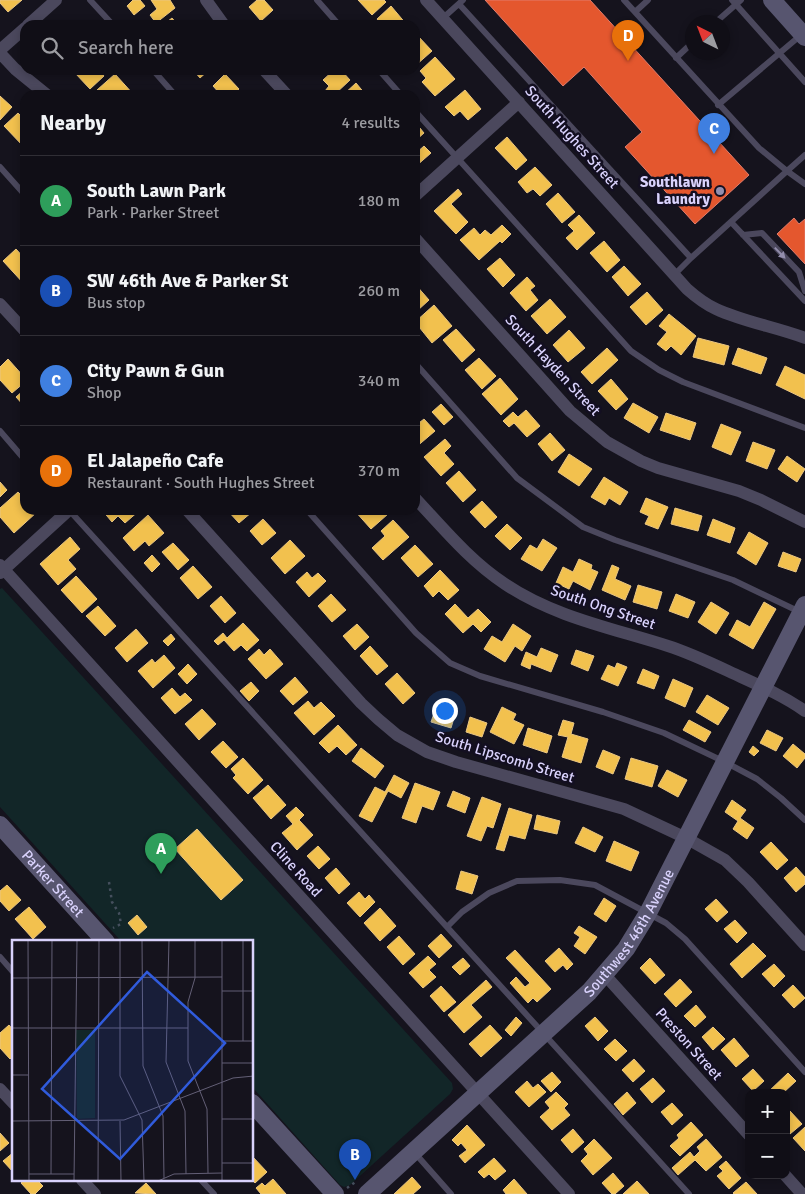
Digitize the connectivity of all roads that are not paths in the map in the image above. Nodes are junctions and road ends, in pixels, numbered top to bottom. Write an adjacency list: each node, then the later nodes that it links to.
1 (56, 0): 14 (street)
2 (90, 0): 15 (lane)
3 (206, 0): 16 (street)
4 (317, 0): 17 (lane)
5 (426, 0): 13 (street, South Hughes Street)
6 (624, 0): 11 (lane)
7 (648, 0): 11 (lane)
8 (772, 0): 19 (main road)
9 (461, 2): 13 (lane); 47 (lane)
10 (736, 2): 12 (lane); 22 (lane)
11 (634, 12): 23 (lane)
12 (723, 15)
13 (443, 18): 34 (street, South Hughes Street)
14 (34, 20)
15 (108, 20)
16 (220, 20)
17 (335, 20)
18 (20, 33): 21 (street)
19 (804, 35): 22 (lane)
20 (685, 50): 23 (lane)
21 (0, 52): 24 (street)
22 (779, 54): 29 (lane); 35 (lane)
23 (676, 58): 35 (lane)
24 (20, 73)
25 (22, 75): 30 (street)
26 (157, 75): 31 (lane)
27 (268, 75): 32 (street)
28 (383, 75): 33 (lane)
29 (805, 82)
30 (40, 90)
31 (171, 90)
32 (282, 90)
33 (397, 90)
34 (519, 102): 38 (street); 48 (street, South Hughes Street)
35 (718, 105): 40 (lane)
36 (420, 117): 38 (lane)
37 (805, 155): 40 (lane)
38 (457, 158): 43 (street); 55 (lane)
39 (0, 167): 42 (lane)
40 (787, 171): 41 (lane); 44 (lane)
41 (805, 184)
42 (20, 189)
43 (420, 191)
44 (731, 222): 45 (lane); 47 (lane)
45 (743, 235): 49 (lane, one-way to 49); 50 (lane)
46 (420, 244): 63 (street, South Hayden Street)
47 (691, 258): 48 (lane)
48 (674, 275): 53 (street, South Hughes Street)
49 (805, 291)
50 (805, 301)
51 (0, 304): 52 (street)
52 (20, 326)
53 (805, 338)
54 (420, 369): 65 (lane)
55 (805, 428)
56 (0, 431): 57 (lane)
57 (20, 454)
58 (420, 503): 66 (street, South Ong Street)
59 (63, 515): 64 (street)
60 (74, 515): 73 (lane)
61 (192, 515): 71 (street, South Lipscomb Street)
62 (311, 515): 68 (lane)
63 (805, 522)
64 (1, 569): 82 (street, Cline Road)
65 (804, 611): 66 (main road, Southwest 46th Avenue)
66 (763, 687): 67 (street, South Ong Street); 68 (main road, Southwest 46th Avenue)
67 (805, 710)
68 (725, 762): 69 (lane); 71 (main road, Southwest 46th Avenue)
69 (805, 820)
70 (0, 825): 74 (main road, Parker Street)
71 (686, 838): 72 (main road, Southwest 46th Avenue); 75 (street, South Lipscomb Street)
72 (648, 913): 73 (lane); 78 (main road, Southwest 46th Avenue); 80 (lane)
73 (447, 927): 79 (lane)
74 (107, 936)
75 (805, 944)
76 (0, 958): 77 (lane)
77 (12, 971)
78 (605, 975): 79 (main road, Southwest 46th Avenue); 85 (street, Preston Street)
79 (544, 1033): 82 (main road, Southwest 46th Avenue); 96 (lane)
80 (805, 1072)
81 (0, 1089): 83 (street)
82 (477, 1093): 86 (main road, Southwest 46th Avenue); 95 (street, Cline Road)
83 (12, 1102)
84 (254, 1106): 91 (main road)
85 (748, 1134)
86 (413, 1152): 90 (main road, Southwest 46th Avenue); 94 (lane)
87 (789, 1179): 97 (street)
88 (84, 1182): 92 (street)
89 (204, 1182): 93 (lane)
90 (363, 1186)
91 (340, 1192)
92 (94, 1194)
93 (214, 1194)
94 (451, 1194)
95 (569, 1194)
96 (689, 1194)
97 (802, 1194)

